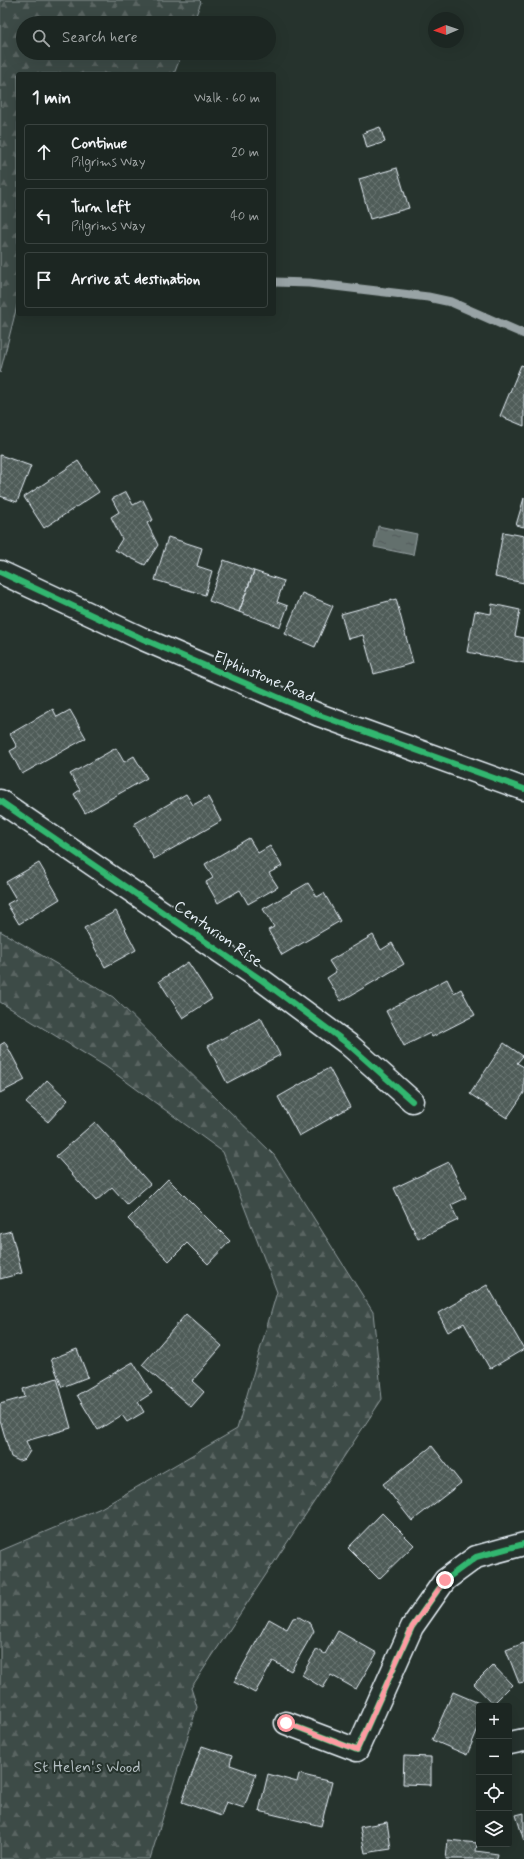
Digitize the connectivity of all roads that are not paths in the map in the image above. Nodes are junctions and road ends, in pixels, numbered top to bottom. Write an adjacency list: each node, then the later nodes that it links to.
1 (0, 572): 2 (street, Elphinstone Road)
2 (524, 789)
3 (0, 801): 4 (street, Centurion Rise)
4 (412, 1101)
5 (524, 1544): 6 (street)
6 (286, 1723)

